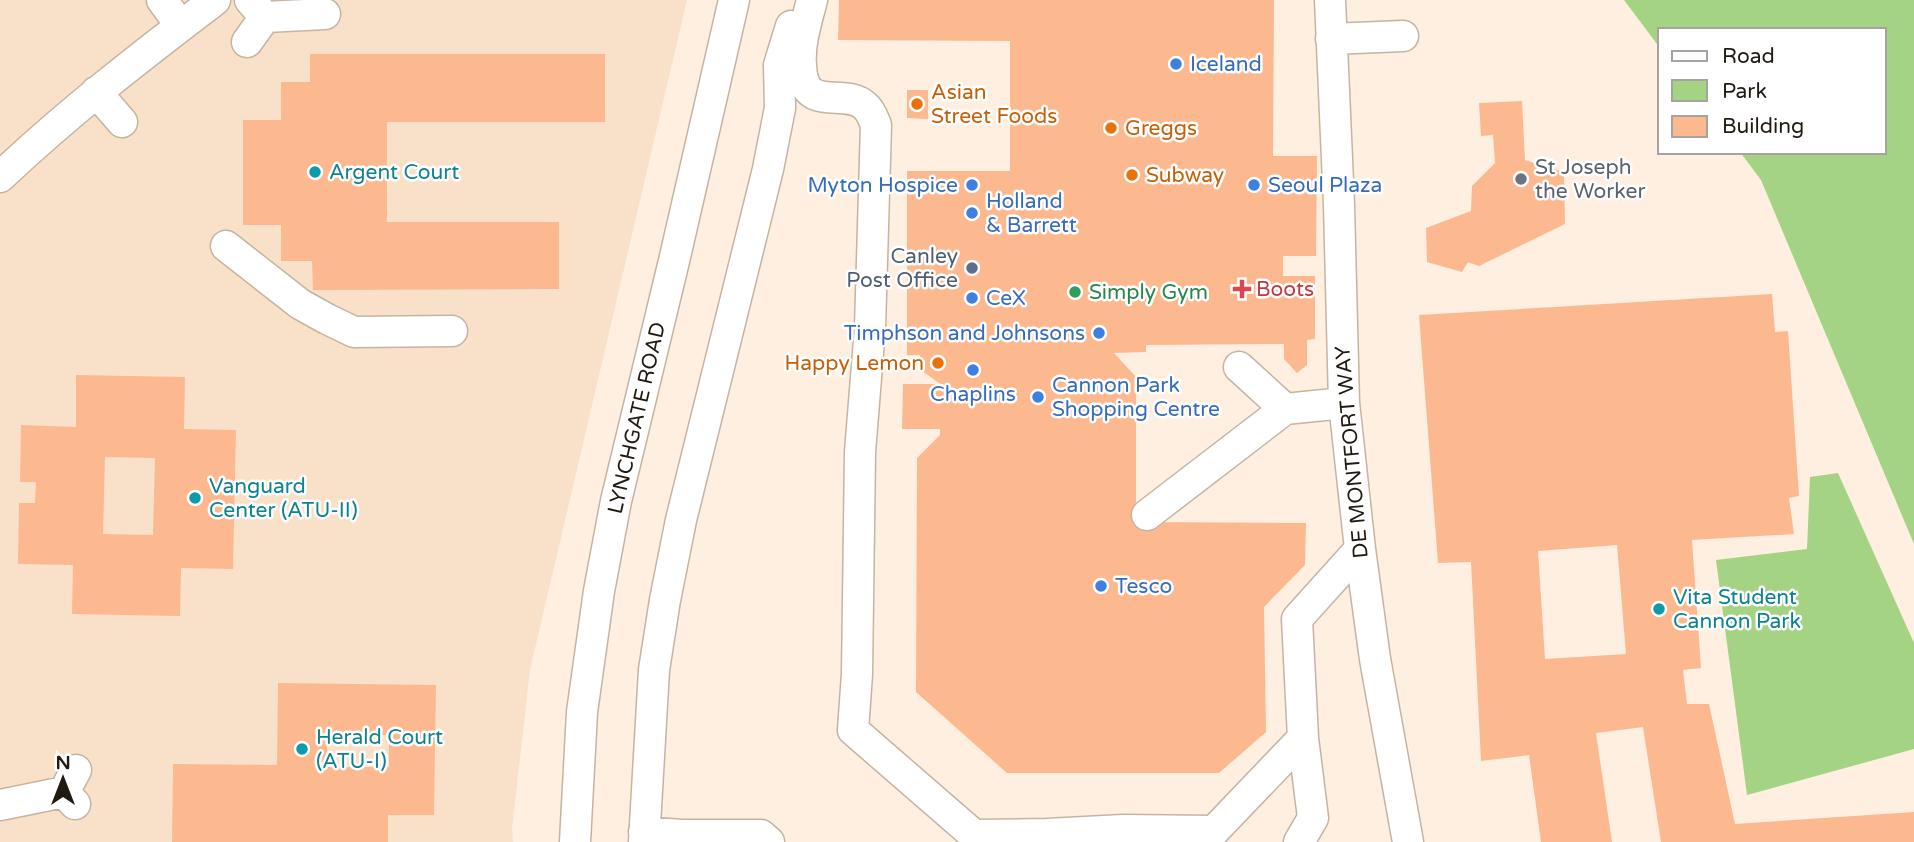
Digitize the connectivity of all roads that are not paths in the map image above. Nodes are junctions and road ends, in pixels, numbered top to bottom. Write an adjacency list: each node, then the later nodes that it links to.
1 (162, 0): 9 (street)
2 (215, 0): 9 (street)
3 (734, 0): 29 (street, LYNCHGATE ROAD)
4 (797, 0): 27 (street)
5 (811, 0): 23 (street)
6 (1330, 0): 11 (street, DE MONTFORT WAY)
7 (258, 8): 8 (street); 12 (street)
8 (325, 13)
9 (181, 26): 13 (street)
10 (1403, 36): 11 (street)
11 (1331, 39): 19 (street, DE MONTFORT WAY)
12 (247, 42)
13 (96, 92): 14 (street); 15 (street)
14 (122, 122)
15 (0, 177)
16 (226, 246): 17 (street)
17 (452, 331)
18 (1239, 366): 20 (street)
19 (1344, 403): 20 (street); 22 (street, DE MONTFORT WAY)
20 (1285, 409): 21 (street)
21 (1147, 515)
22 (1360, 549): 23 (street); 26 (street, DE MONTFORT WAY)
23 (1303, 737): 31 (street)
24 (72, 789): 25 (street)
25 (0, 805)
26 (1402, 833)
27 (644, 837): 28 (street)
28 (685, 838): 30 (street)
29 (575, 842)
30 (769, 842)
31 (1299, 842)

